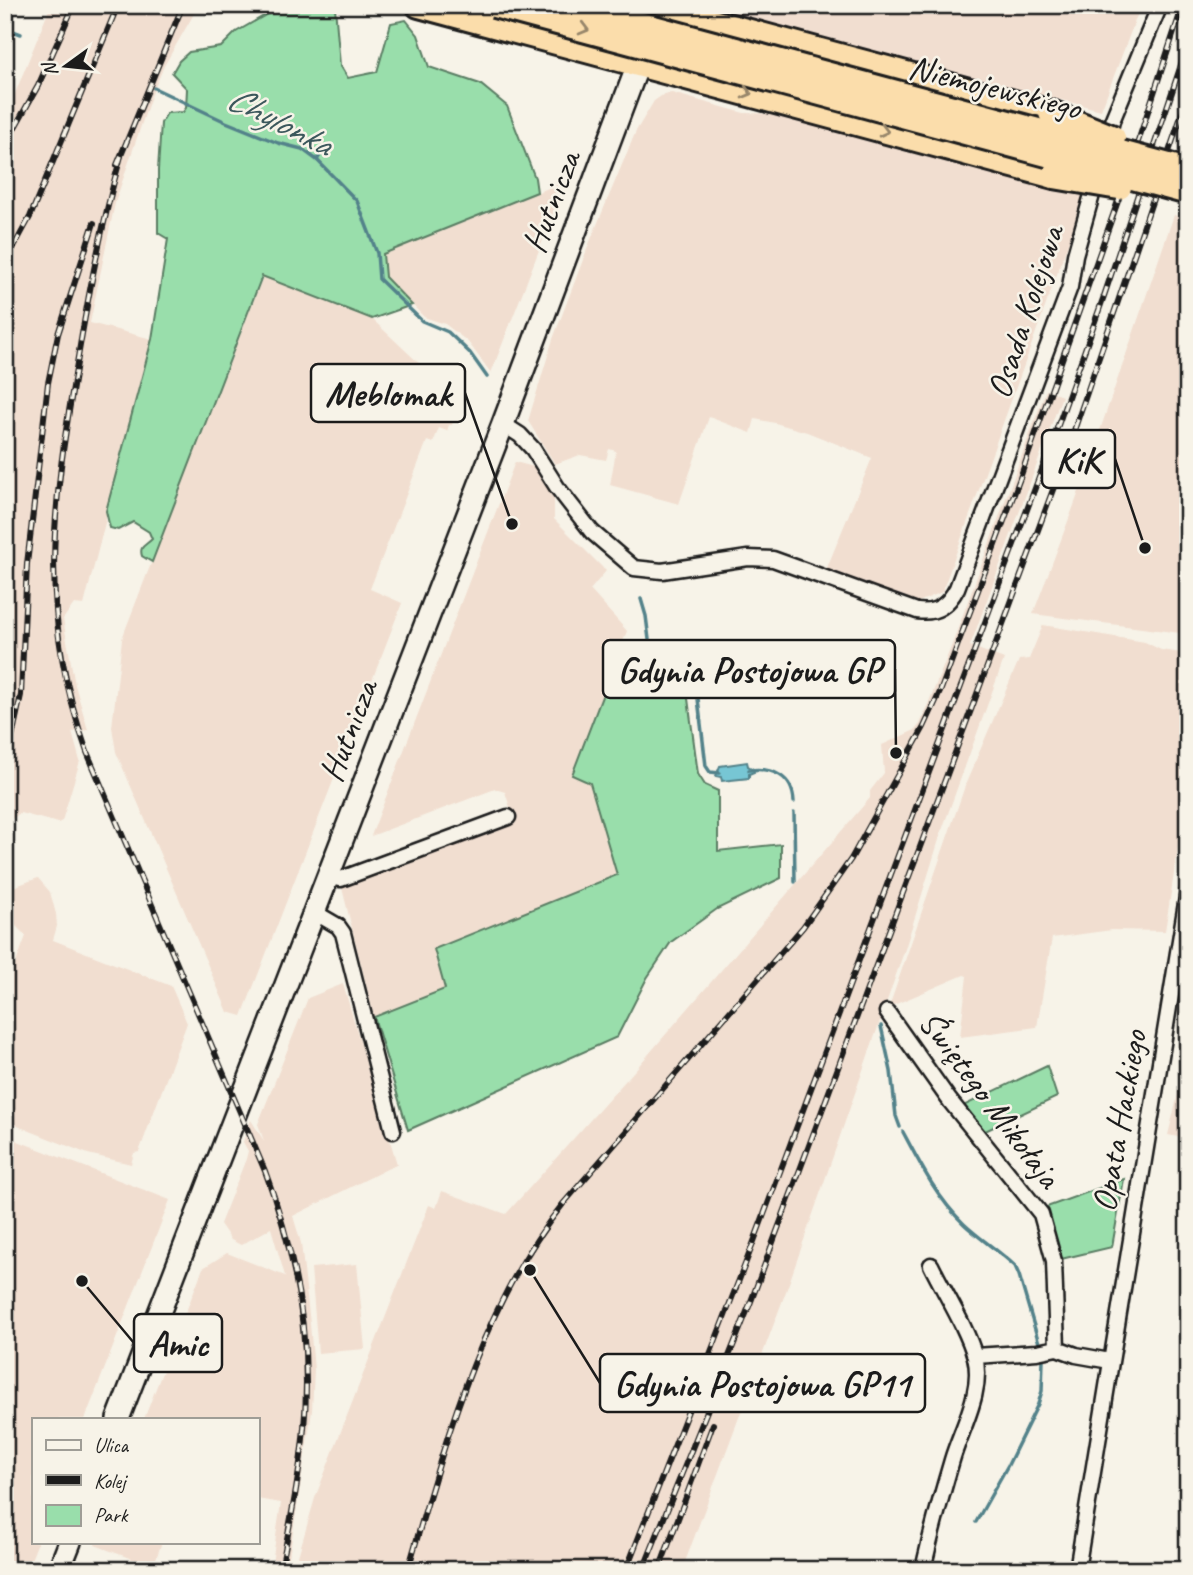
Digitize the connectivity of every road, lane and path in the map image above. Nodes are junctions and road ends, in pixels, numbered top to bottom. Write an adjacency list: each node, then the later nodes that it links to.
1 (419, 5): 7 (highway)
2 (494, 5): 11 (highway, one-way to 11, bridge)
3 (568, 5): 10 (highway, bridge)
4 (1160, 5): 9 (street, Osada Kolejowa)
5 (653, 6): 6 (highway); 7 (main road, Hutnicza)
6 (697, 18): 9 (street, Niemojewskiego); 10 (highway, bridge)
7 (638, 65): 8 (highway); 12 (main road, Hutnicza)
8 (681, 76): 9 (street, Niemojewskiego); 11 (highway, one-way to 11, bridge)
9 (1103, 157): 12 (street, Osada Kolejowa)
10 (1188, 170)
11 (1188, 193)
12 (503, 424): 14 (main road, Hutnicza)
13 (508, 817): 14 (street)
14 (327, 877): 17 (main road, Hutnicza)
15 (1188, 891): 16 (street, Opata Hackiego)
16 (1186, 908): 23 (street, Opata Hackiego)
17 (314, 912): 19 (street); 24 (main road, Hutnicza)
18 (887, 1012): 21 (street, Świętego Mikołaja)
19 (393, 1131)
20 (931, 1265): 22 (street)
21 (1057, 1348): 22 (street); 23 (street)
22 (975, 1356): 27 (street)
23 (1110, 1361): 28 (street)
24 (118, 1418)
25 (69, 1544): 26 (main road)
26 (60, 1570)
27 (923, 1570)
28 (1077, 1570)

